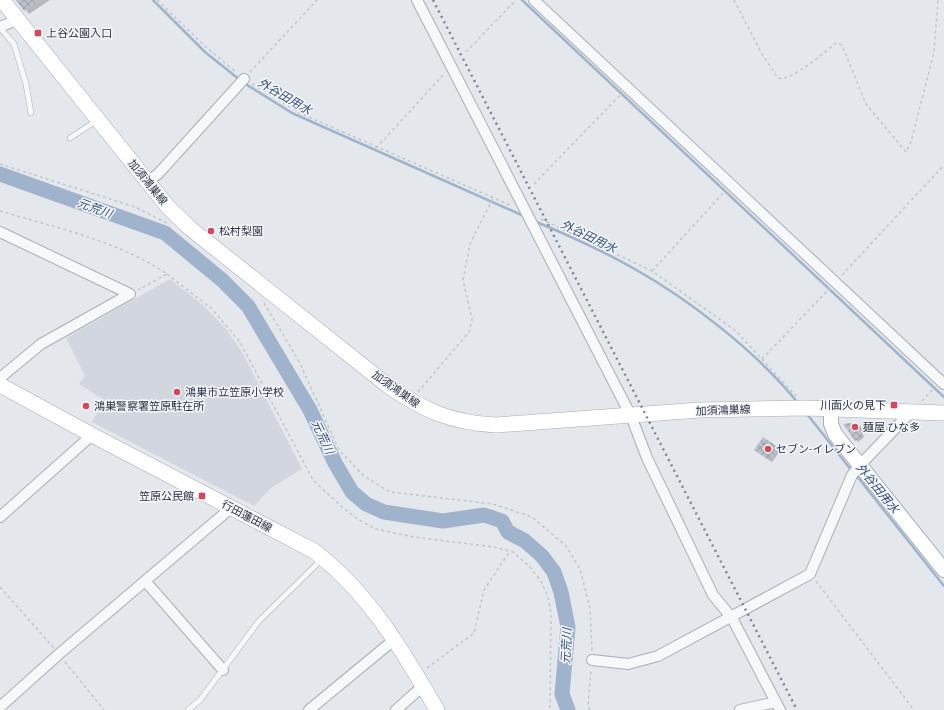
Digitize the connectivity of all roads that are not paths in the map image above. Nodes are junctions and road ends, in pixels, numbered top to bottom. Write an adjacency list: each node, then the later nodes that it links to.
1 (2, 0): 4 (main road, 加須鴻巣線)
2 (417, 0): 18 (street)
3 (534, 0): 13 (street)
4 (19, 19): 5 (street); 8 (main road, 加須鴻巣線)
5 (0, 28): 7 (lane)
6 (244, 79): 10 (street)
7 (32, 113)
8 (99, 120): 9 (lane); 10 (main road, 加須鴻巣線)
9 (70, 138)
10 (148, 181): 18 (main road, 加須鴻巣線)
11 (0, 232): 12 (street)
12 (0, 378)
13 (942, 383)
14 (0, 385): 19 (main road, 行田蓮田線)
15 (831, 408): 16 (main road, 加須鴻巣線); 18 (main road, 加須鴻巣線); 20 (street)
16 (910, 413): 17 (main road, 加須鴻巣線); 20 (street)
17 (944, 413)
18 (631, 416): 26 (street)
19 (92, 435): 21 (main road, 行田蓮田線); 22 (street)
20 (860, 465): 24 (street); 26 (street)
21 (231, 508): 23 (main road, 行田蓮田線); 25 (street)
22 (0, 517)
23 (323, 558): 27 (main road, 行田蓮田線); 29 (lane)
24 (944, 570)
25 (146, 582): 29 (street); 32 (street)
26 (732, 618): 28 (street); 31 (street)
27 (395, 639): 30 (main road, 行田蓮田線); 34 (street)
28 (592, 660)
29 (223, 670): 33 (lane)
30 (420, 681): 35 (street); 36 (main road, 行田蓮田線)
31 (778, 706): 37 (street)
32 (0, 707)
33 (188, 710)
34 (309, 710)
35 (396, 710)
36 (437, 710)
37 (740, 710)

